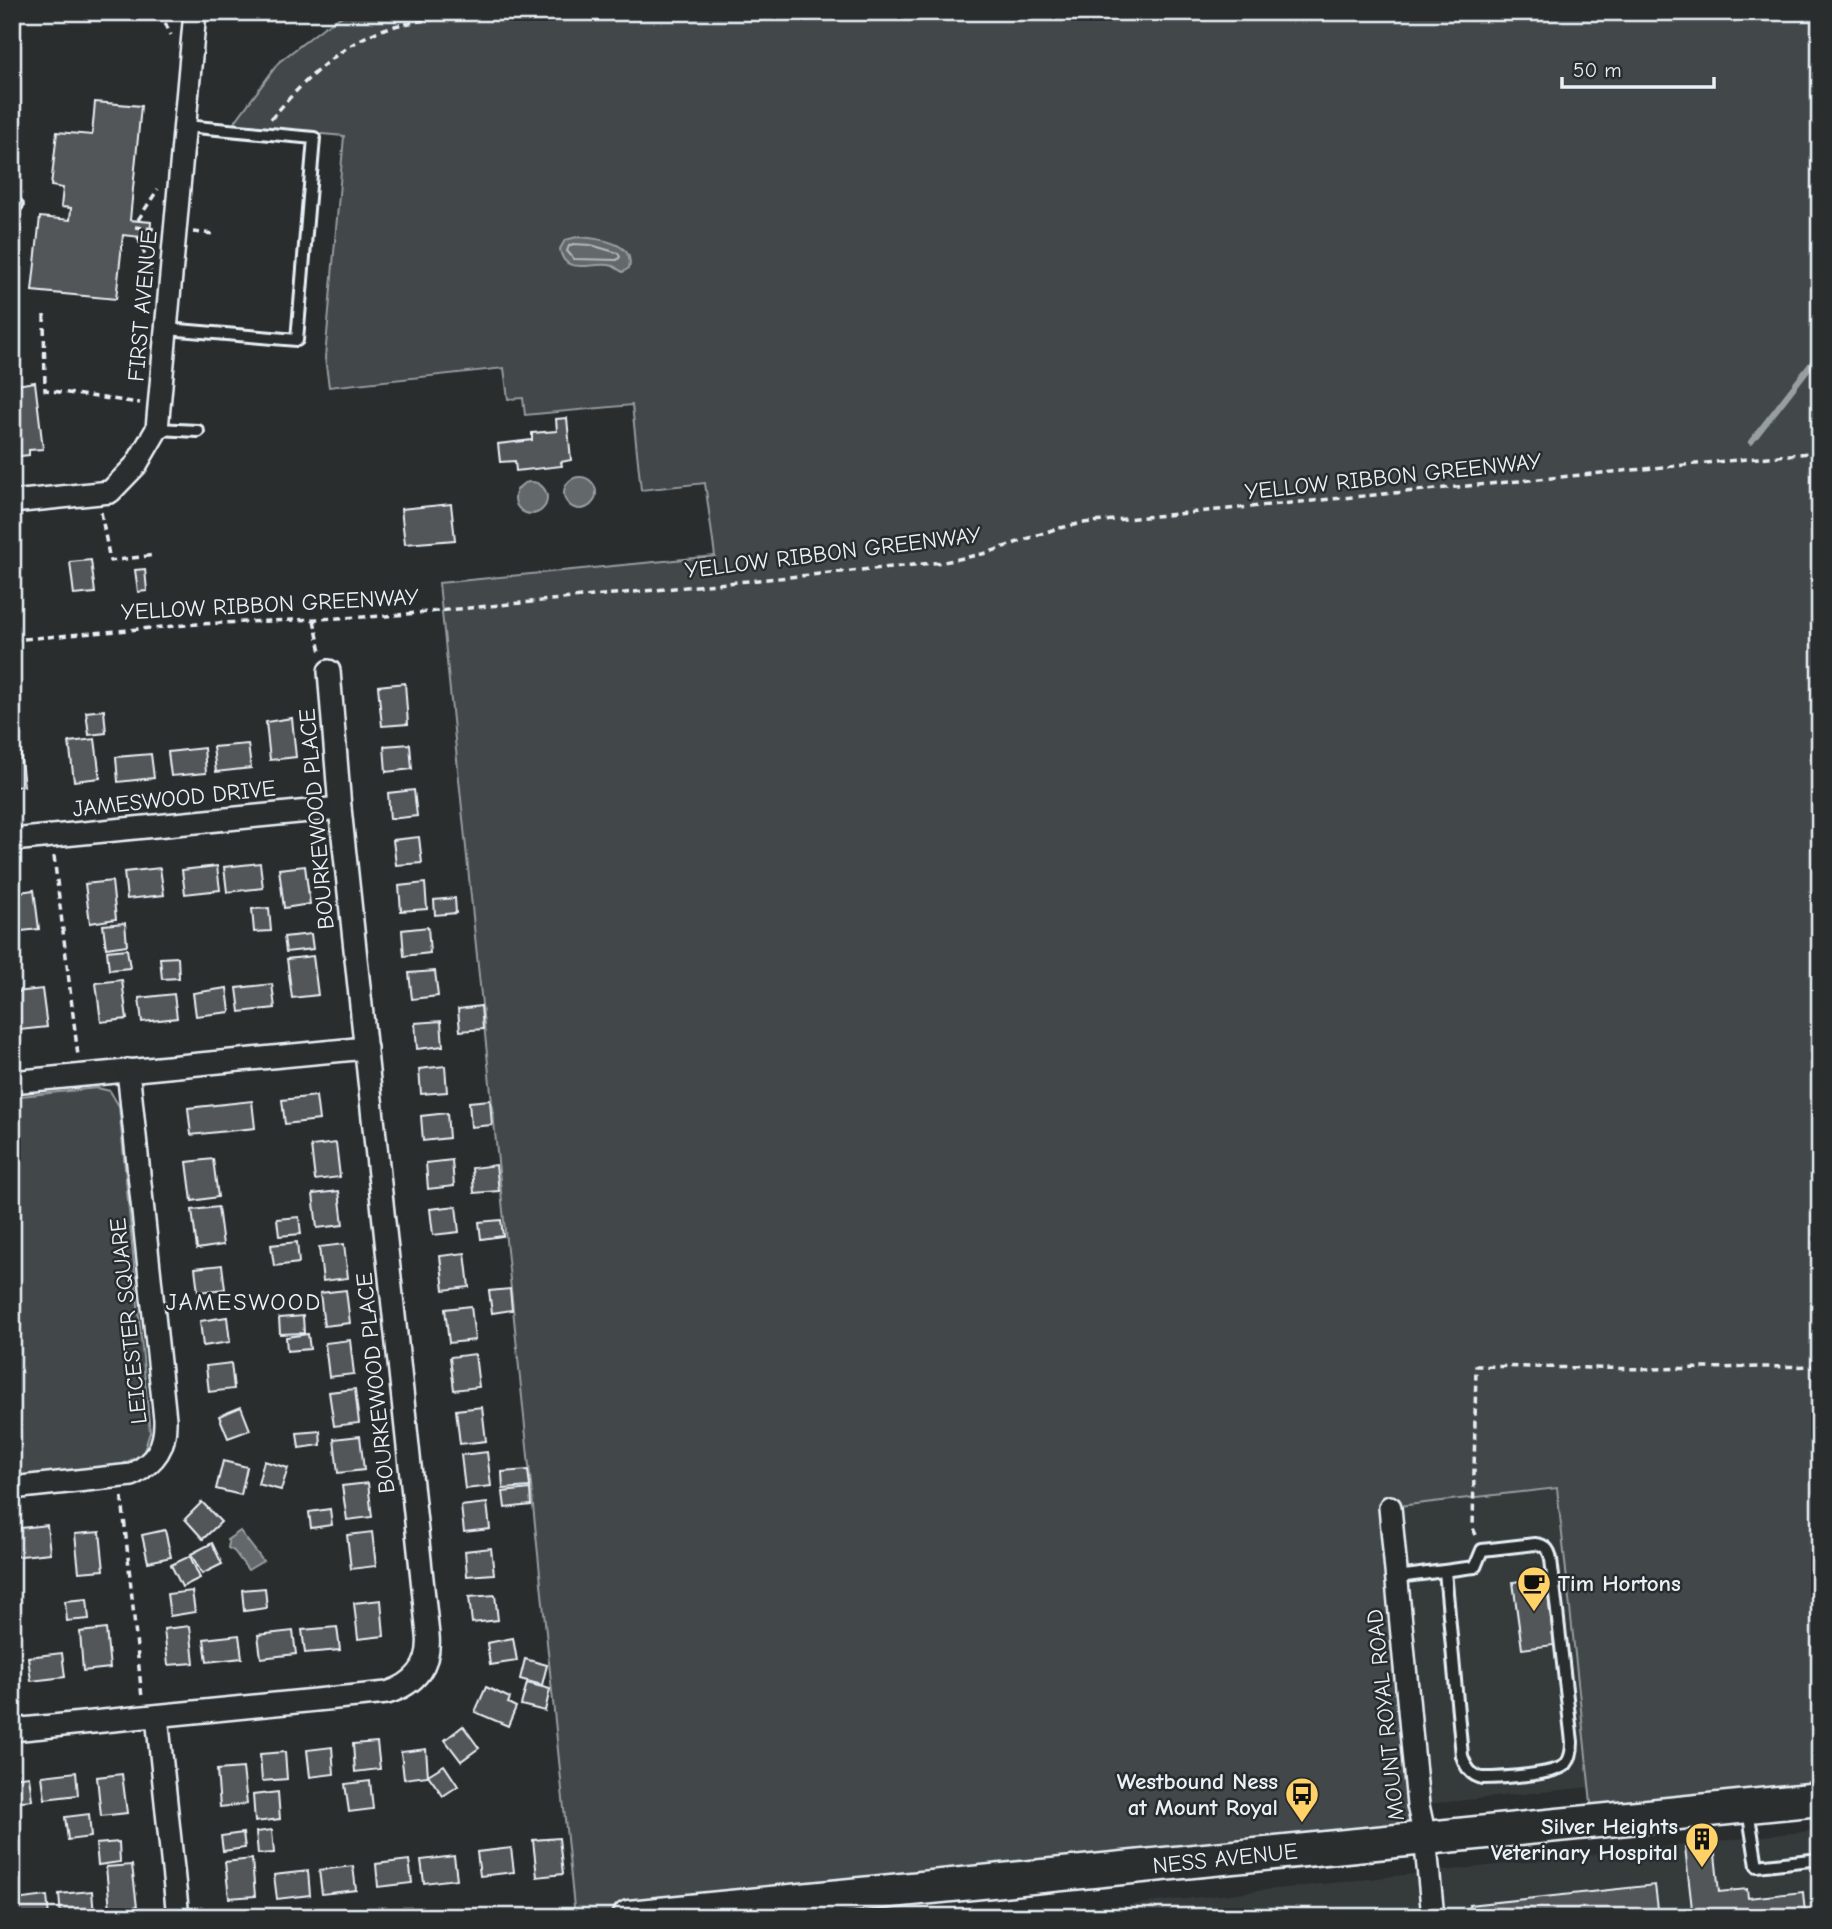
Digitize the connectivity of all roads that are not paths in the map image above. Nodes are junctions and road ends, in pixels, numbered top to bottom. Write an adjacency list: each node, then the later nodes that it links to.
1 (195, 12): 2 (street, FIRST AVENUE)
2 (185, 126): 3 (street, FIRST AVENUE); 3 (lane)
3 (167, 329): 4 (street, FIRST AVENUE)
4 (157, 429): 5 (lane); 6 (street, FIRST AVENUE)
5 (198, 431)
6 (12, 502)
7 (329, 671): 8 (street, BOURKEWOOD PLACE)
8 (340, 808): 9 (street, JAMESWOOD DRIVE); 10 (street, BOURKEWOOD PLACE)
9 (12, 840)
10 (366, 1048): 11 (street); 17 (street, BOURKEWOOD PLACE)
11 (128, 1070): 12 (street); 13 (street, LEICESTER SQUARE)
12 (12, 1082)
13 (12, 1488)
14 (1390, 1507): 16 (street, MOUNT ROYAL ROAD)
15 (1445, 1571): 15 (lane); 16 (lane)
16 (1396, 1577): 21 (street, MOUNT ROYAL ROAD)
17 (151, 1717): 18 (street, BOURKEWOOD PLACE); 23 (street)
18 (12, 1730)
19 (1820, 1799): 20 (main road, NESS AVENUE)
20 (1747, 1806): 21 (main road, NESS AVENUE); 22 (lane)
21 (1425, 1838): 24 (main road, NESS AVENUE); 25 (street, MOUNT ROYAL ROAD)
22 (1820, 1859)
23 (178, 1917)
24 (629, 1917)
25 (1433, 1917)

